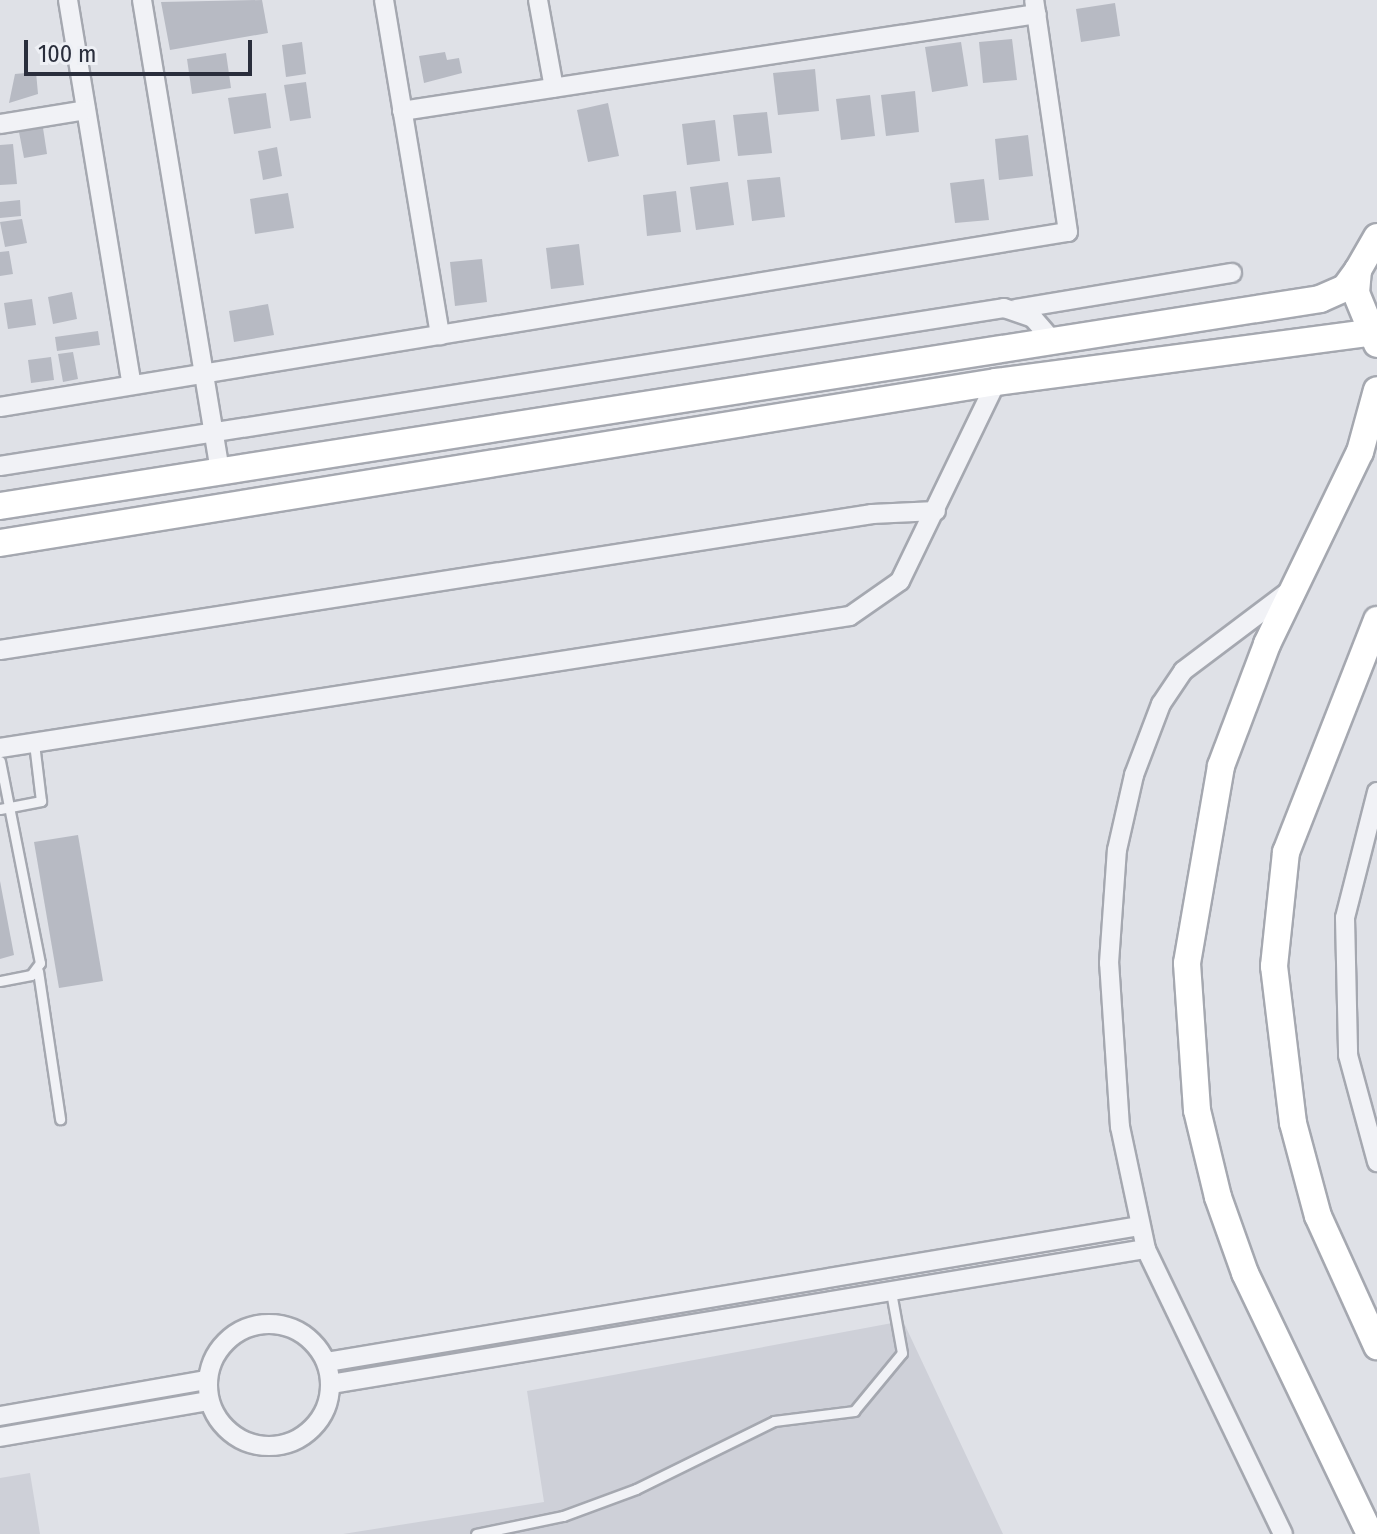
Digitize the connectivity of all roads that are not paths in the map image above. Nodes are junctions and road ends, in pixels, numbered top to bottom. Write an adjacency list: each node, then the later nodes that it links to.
1 (68, 0): 7 (street)
2 (142, 0): 17 (street)
3 (384, 0): 8 (street)
4 (538, 0): 6 (street)
5 (1036, 7): 6 (street); 14 (street)
6 (554, 88): 8 (street)
7 (86, 110): 9 (street); 19 (street)
8 (402, 111): 14 (street)
9 (0, 124)
10 (1377, 237): 11 (street)
11 (1358, 270): 15 (street); 16 (street)
12 (1232, 273): 13 (street)
13 (1016, 309): 16 (street); 22 (street)
14 (440, 335): 17 (street)
15 (1372, 338): 18 (street)
16 (1051, 339): 24 (street)
17 (204, 374): 19 (street); 22 (street)
18 (996, 382): 26 (street); 27 (street)
19 (132, 385): 21 (street)
20 (1377, 390): 28 (street)
21 (0, 407)
22 (213, 431): 23 (street); 24 (street)
23 (0, 466)
24 (220, 471): 25 (street)
25 (0, 506)
26 (936, 511): 30 (street); 31 (street)
27 (0, 543)
28 (1297, 585): 40 (street); 52 (street)
29 (1375, 630): 43 (street)
30 (0, 650)
31 (34, 743): 32 (street); 35 (lane)
32 (0, 748)
33 (0, 761): 35 (lane)
34 (1377, 792): 39 (street)
35 (4, 808): 36 (lane)
36 (38, 971): 37 (lane); 38 (lane)
37 (0, 981)
38 (60, 1119)
39 (1377, 1162)
40 (1139, 1226): 41 (street); 44 (street)
41 (1146, 1249): 42 (street); 51 (street)
42 (891, 1292): 46 (street); 50 (lane)
43 (1376, 1341)
44 (327, 1362): 45 (street); 46 (street)
45 (207, 1380): 47 (street); 48 (street)
46 (331, 1384): 47 (street)
47 (209, 1401): 49 (street)
48 (0, 1416)
49 (0, 1437)
50 (476, 1534)
51 (1283, 1534)
52 (1370, 1534)

